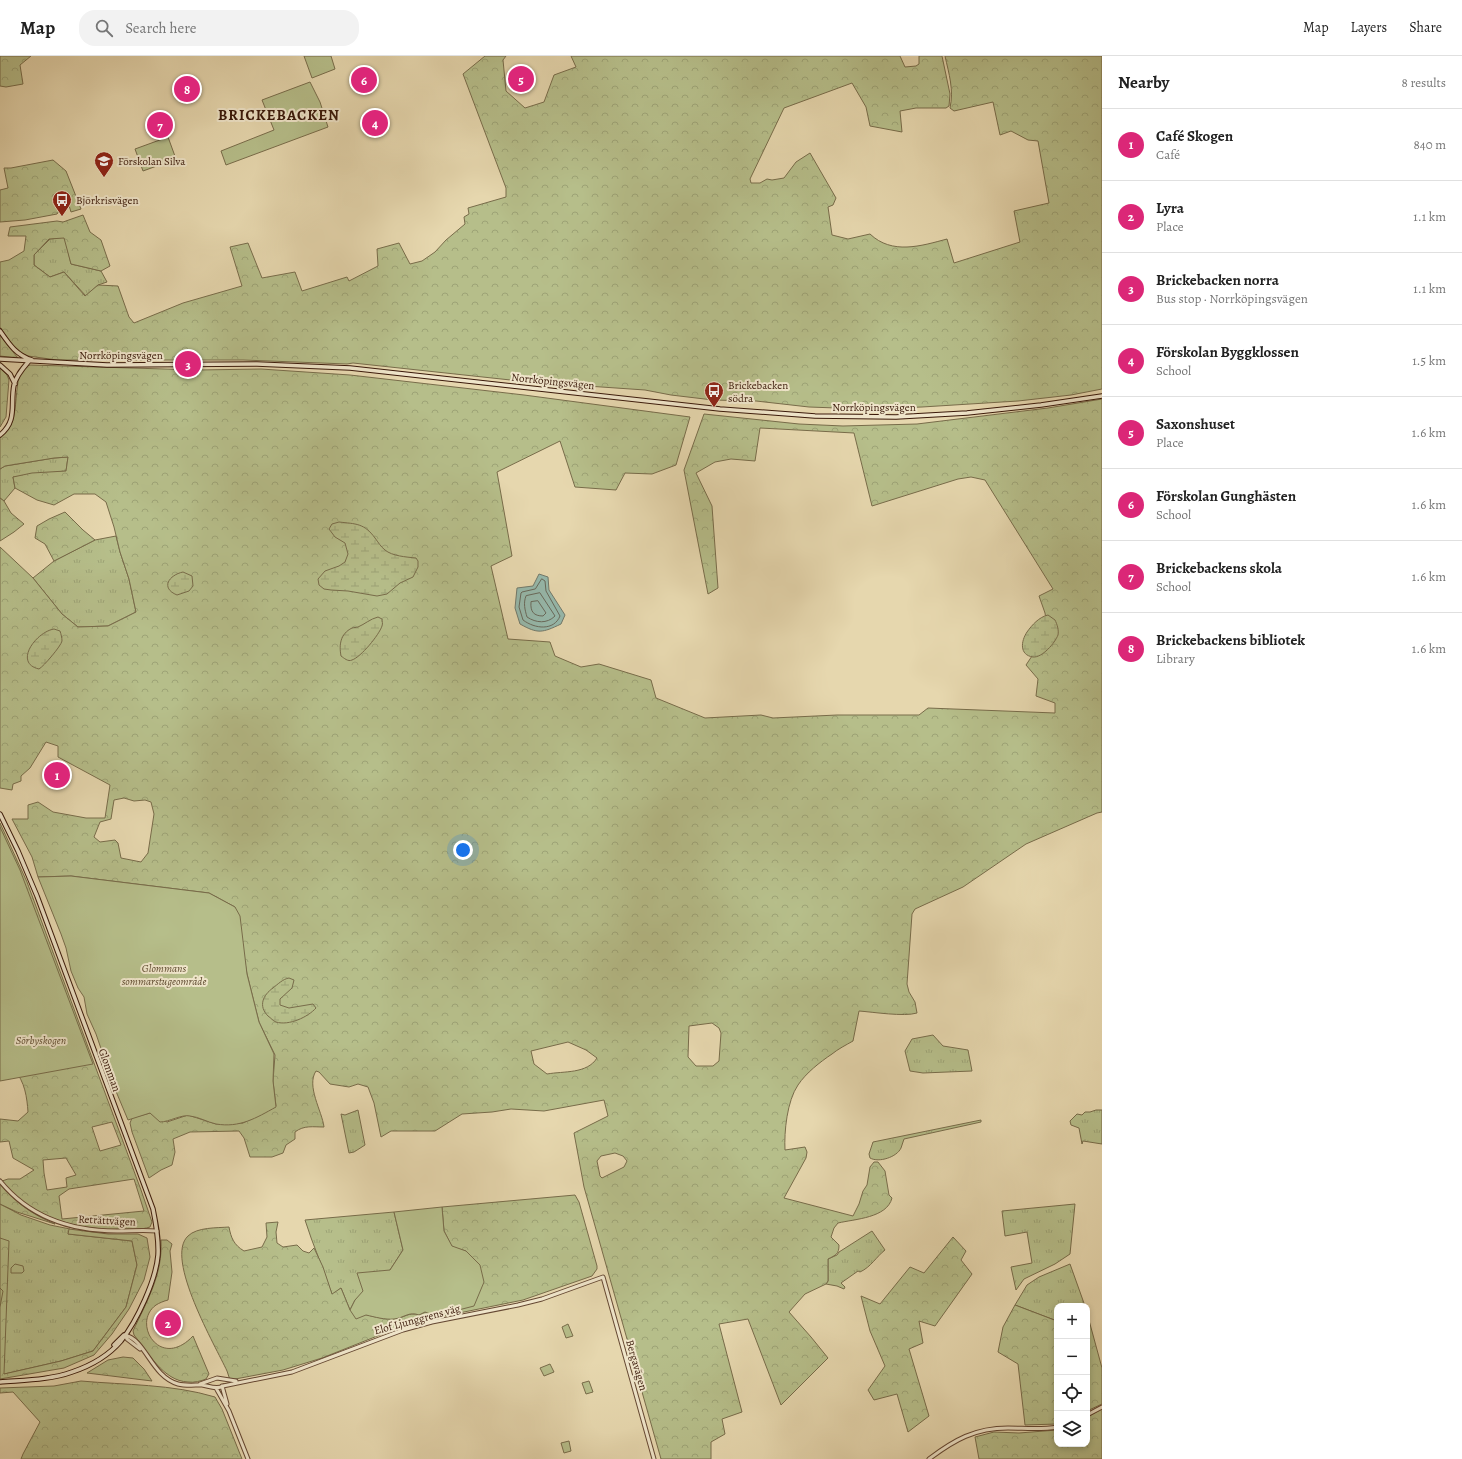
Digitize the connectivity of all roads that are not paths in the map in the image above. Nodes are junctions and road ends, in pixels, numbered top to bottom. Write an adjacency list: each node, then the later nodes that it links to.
1 (0, 331): 4 (main road)
2 (0, 359): 3 (main road, Norrköpingsvägen)
3 (29, 361): 4 (main road, Norrköpingsvägen); 6 (main road)
4 (36, 361): 7 (main road, Norrköpingsvägen)
5 (0, 365): 6 (main road)
6 (15, 384): 8 (main road)
7 (1102, 396)
8 (0, 435)
9 (0, 814): 11 (main road, Glomman)
10 (0, 1181): 11 (street, Reträttvägen)
11 (157, 1231): 13 (main road, Glomman)
12 (602, 1277): 17 (street, Elof Ljunggrens väg); 26 (street, Bergavägen)
13 (125, 1335): 16 (main road, Glomman); 18 (street)
14 (214, 1380): 15 (street); 18 (street); 20 (street)
15 (222, 1380): 17 (street, Elof Ljunggrens väg); 19 (street)
16 (0, 1382)
17 (238, 1382): 19 (street, Elof Ljunggrens väg)
18 (197, 1385): 20 (street)
19 (222, 1386): 20 (street); 22 (street)
20 (216, 1387): 22 (street)
21 (1102, 1407): 23 (street)
22 (229, 1411): 25 (street)
23 (1090, 1413)
24 (1054, 1427): 27 (street)
25 (248, 1459)
26 (654, 1459)
27 (929, 1459)

